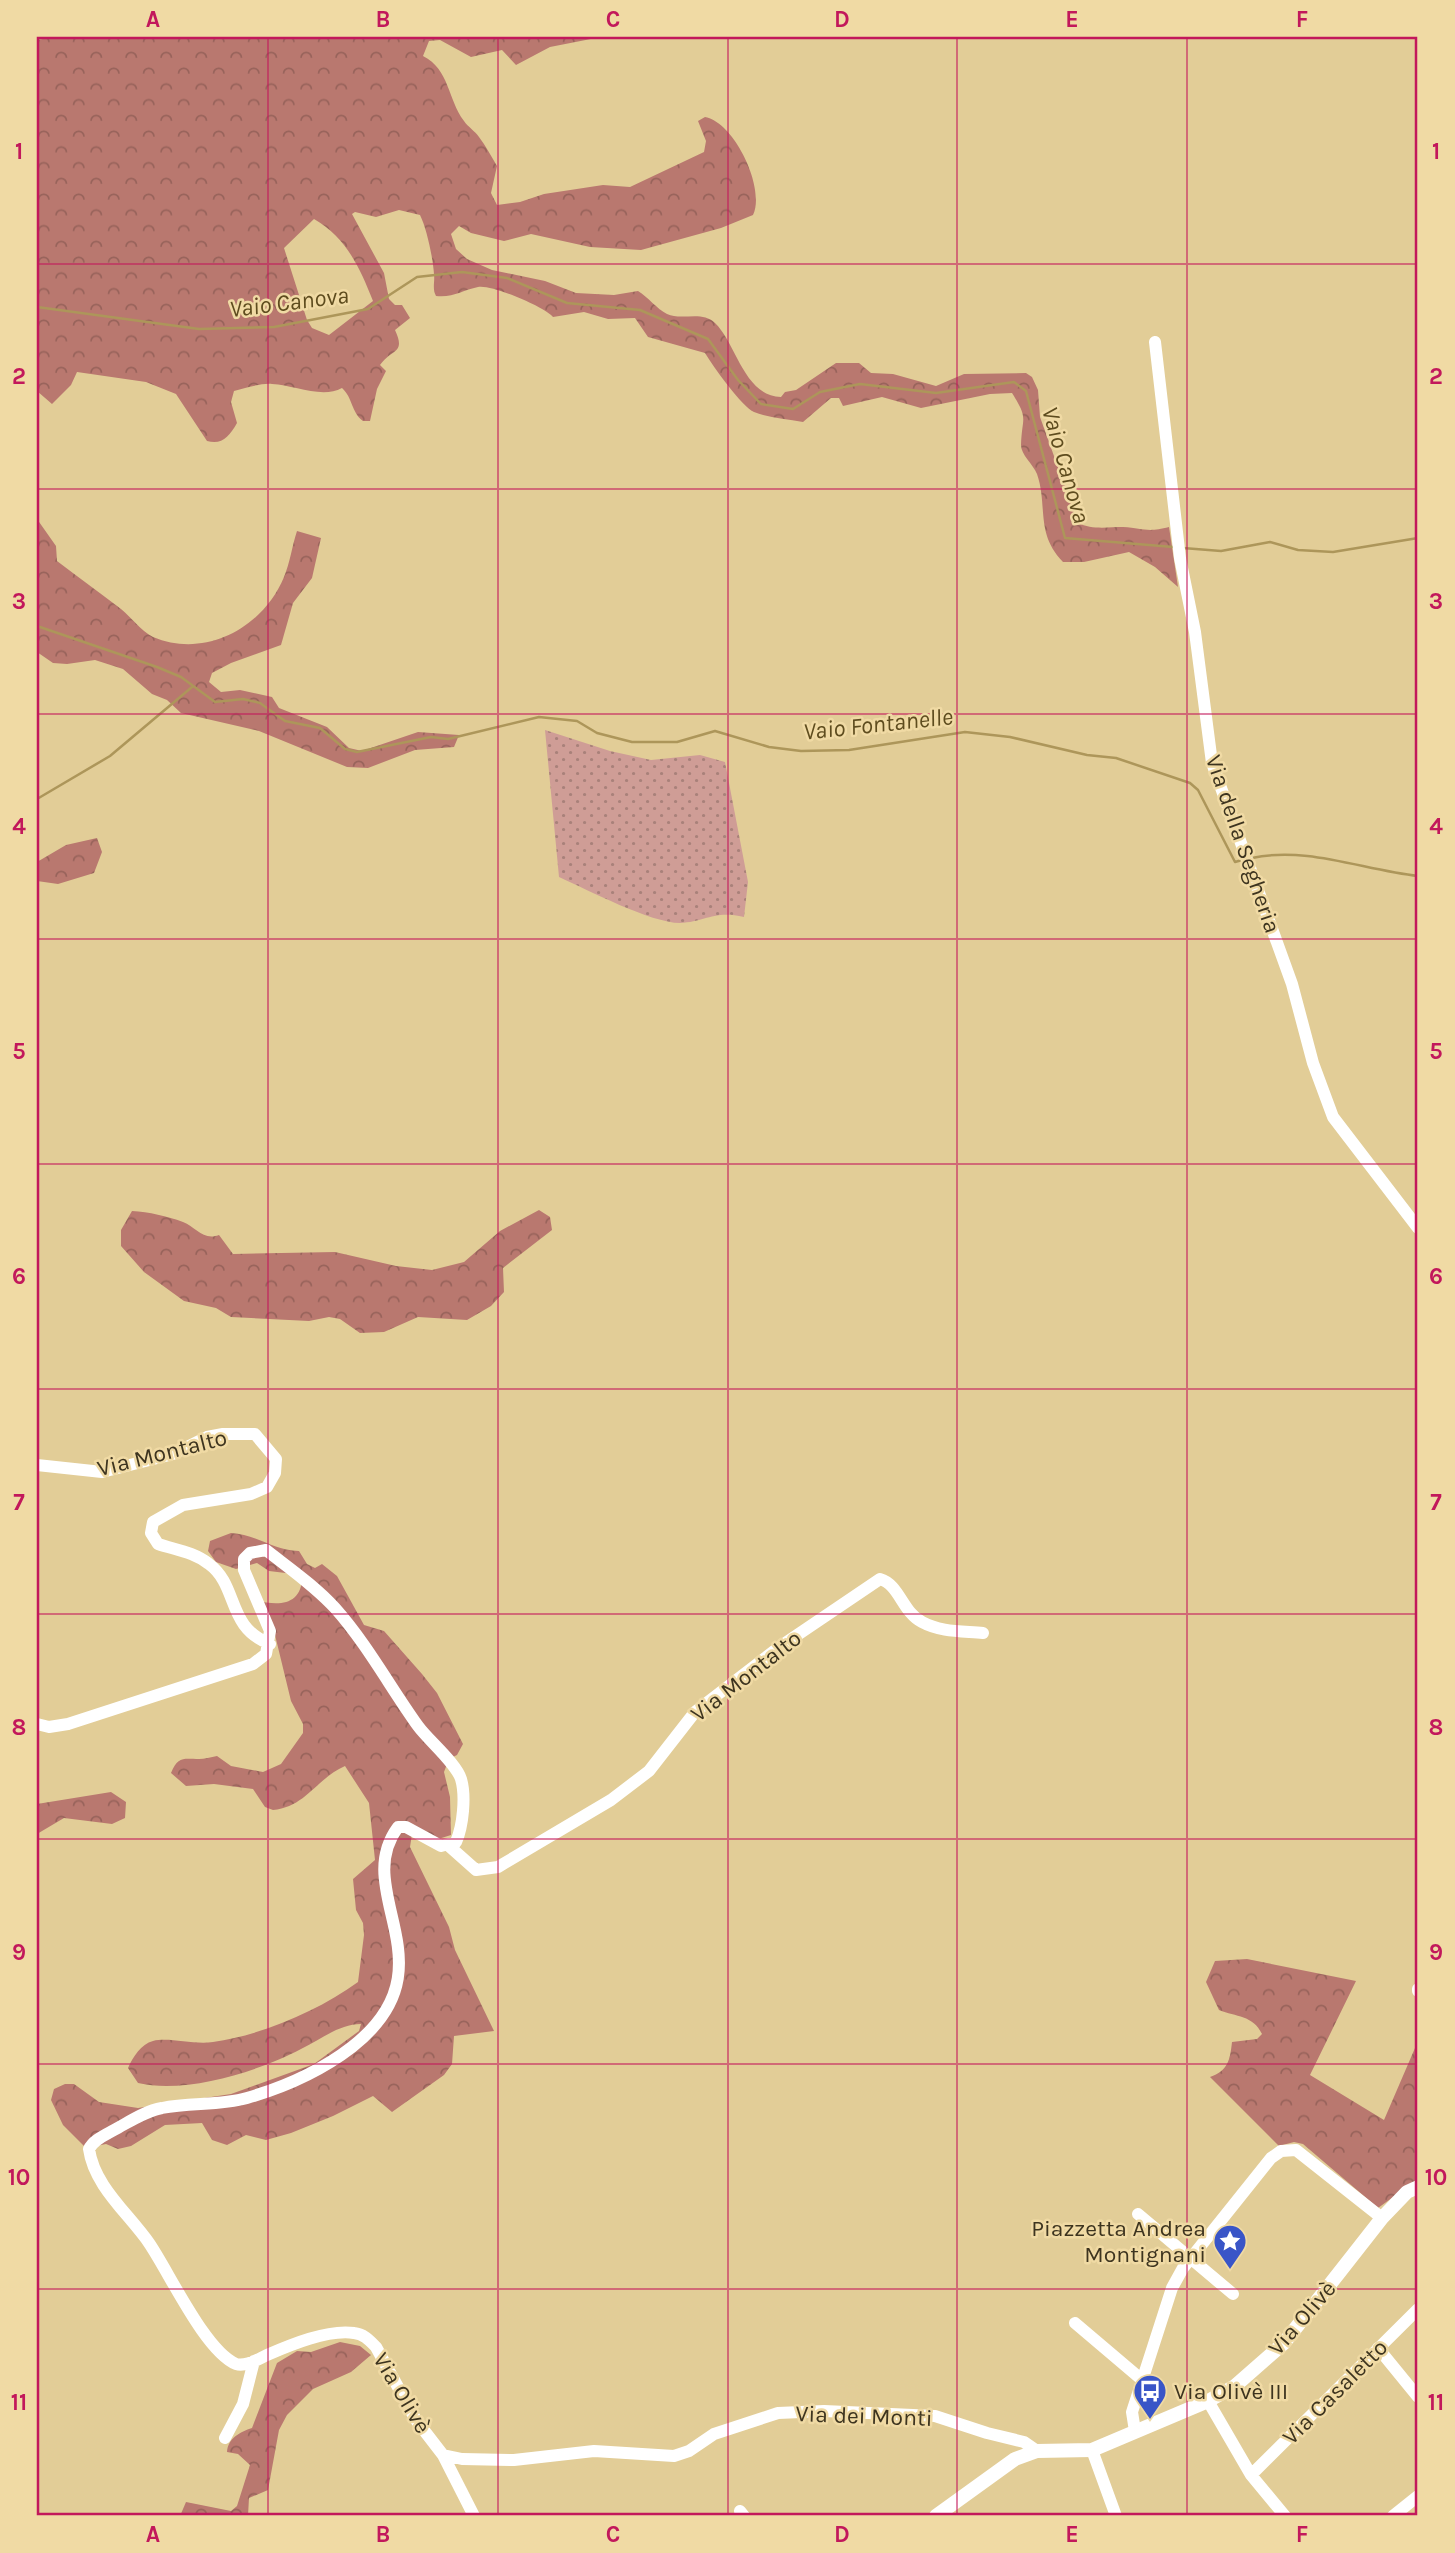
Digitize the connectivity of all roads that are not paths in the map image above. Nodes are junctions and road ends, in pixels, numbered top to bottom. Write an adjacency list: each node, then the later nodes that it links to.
1 (1155, 342): 2 (street, Via della Segheria)
2 (1418, 1228)
3 (37, 1465): 5 (street, Via Montalto)
4 (983, 1633): 7 (street, Via Montalto)
5 (270, 1644): 6 (street); 7 (street)
6 (37, 1724)
7 (449, 1846): 16 (street, Via Montalto)
8 (1418, 2187): 10 (street, Via Olivè)
9 (1138, 2214): 11 (street)
10 (1382, 2218): 11 (street); 19 (street, Via Olivè)
11 (1190, 2256): 12 (street); 17 (street)
12 (1233, 2294)
13 (1418, 2309): 15 (street, Via Casaletto)
14 (1075, 2323): 17 (street)
15 (1378, 2348): 18 (street); 25 (street, Via Casaletto)
16 (254, 2361): 21 (street); 24 (street, Via Olivè)
17 (1141, 2378): 20 (street)
18 (1418, 2397)
19 (1208, 2401): 20 (street, Via Olivè); 25 (street)
20 (1135, 2431): 22 (street, Via Olivè)
21 (225, 2438)
22 (1092, 2450): 23 (street, Via Olivè); 29 (street)
23 (1037, 2451): 24 (street, Via dei Monti); 28 (street, Via Olivè)
24 (443, 2455): 27 (street, Via Olivè)
25 (1251, 2475): 30 (street)
26 (1418, 2496): 31 (street)
27 (474, 2516)
28 (936, 2516)
29 (1116, 2516)
30 (1285, 2516)
31 (1394, 2516)

